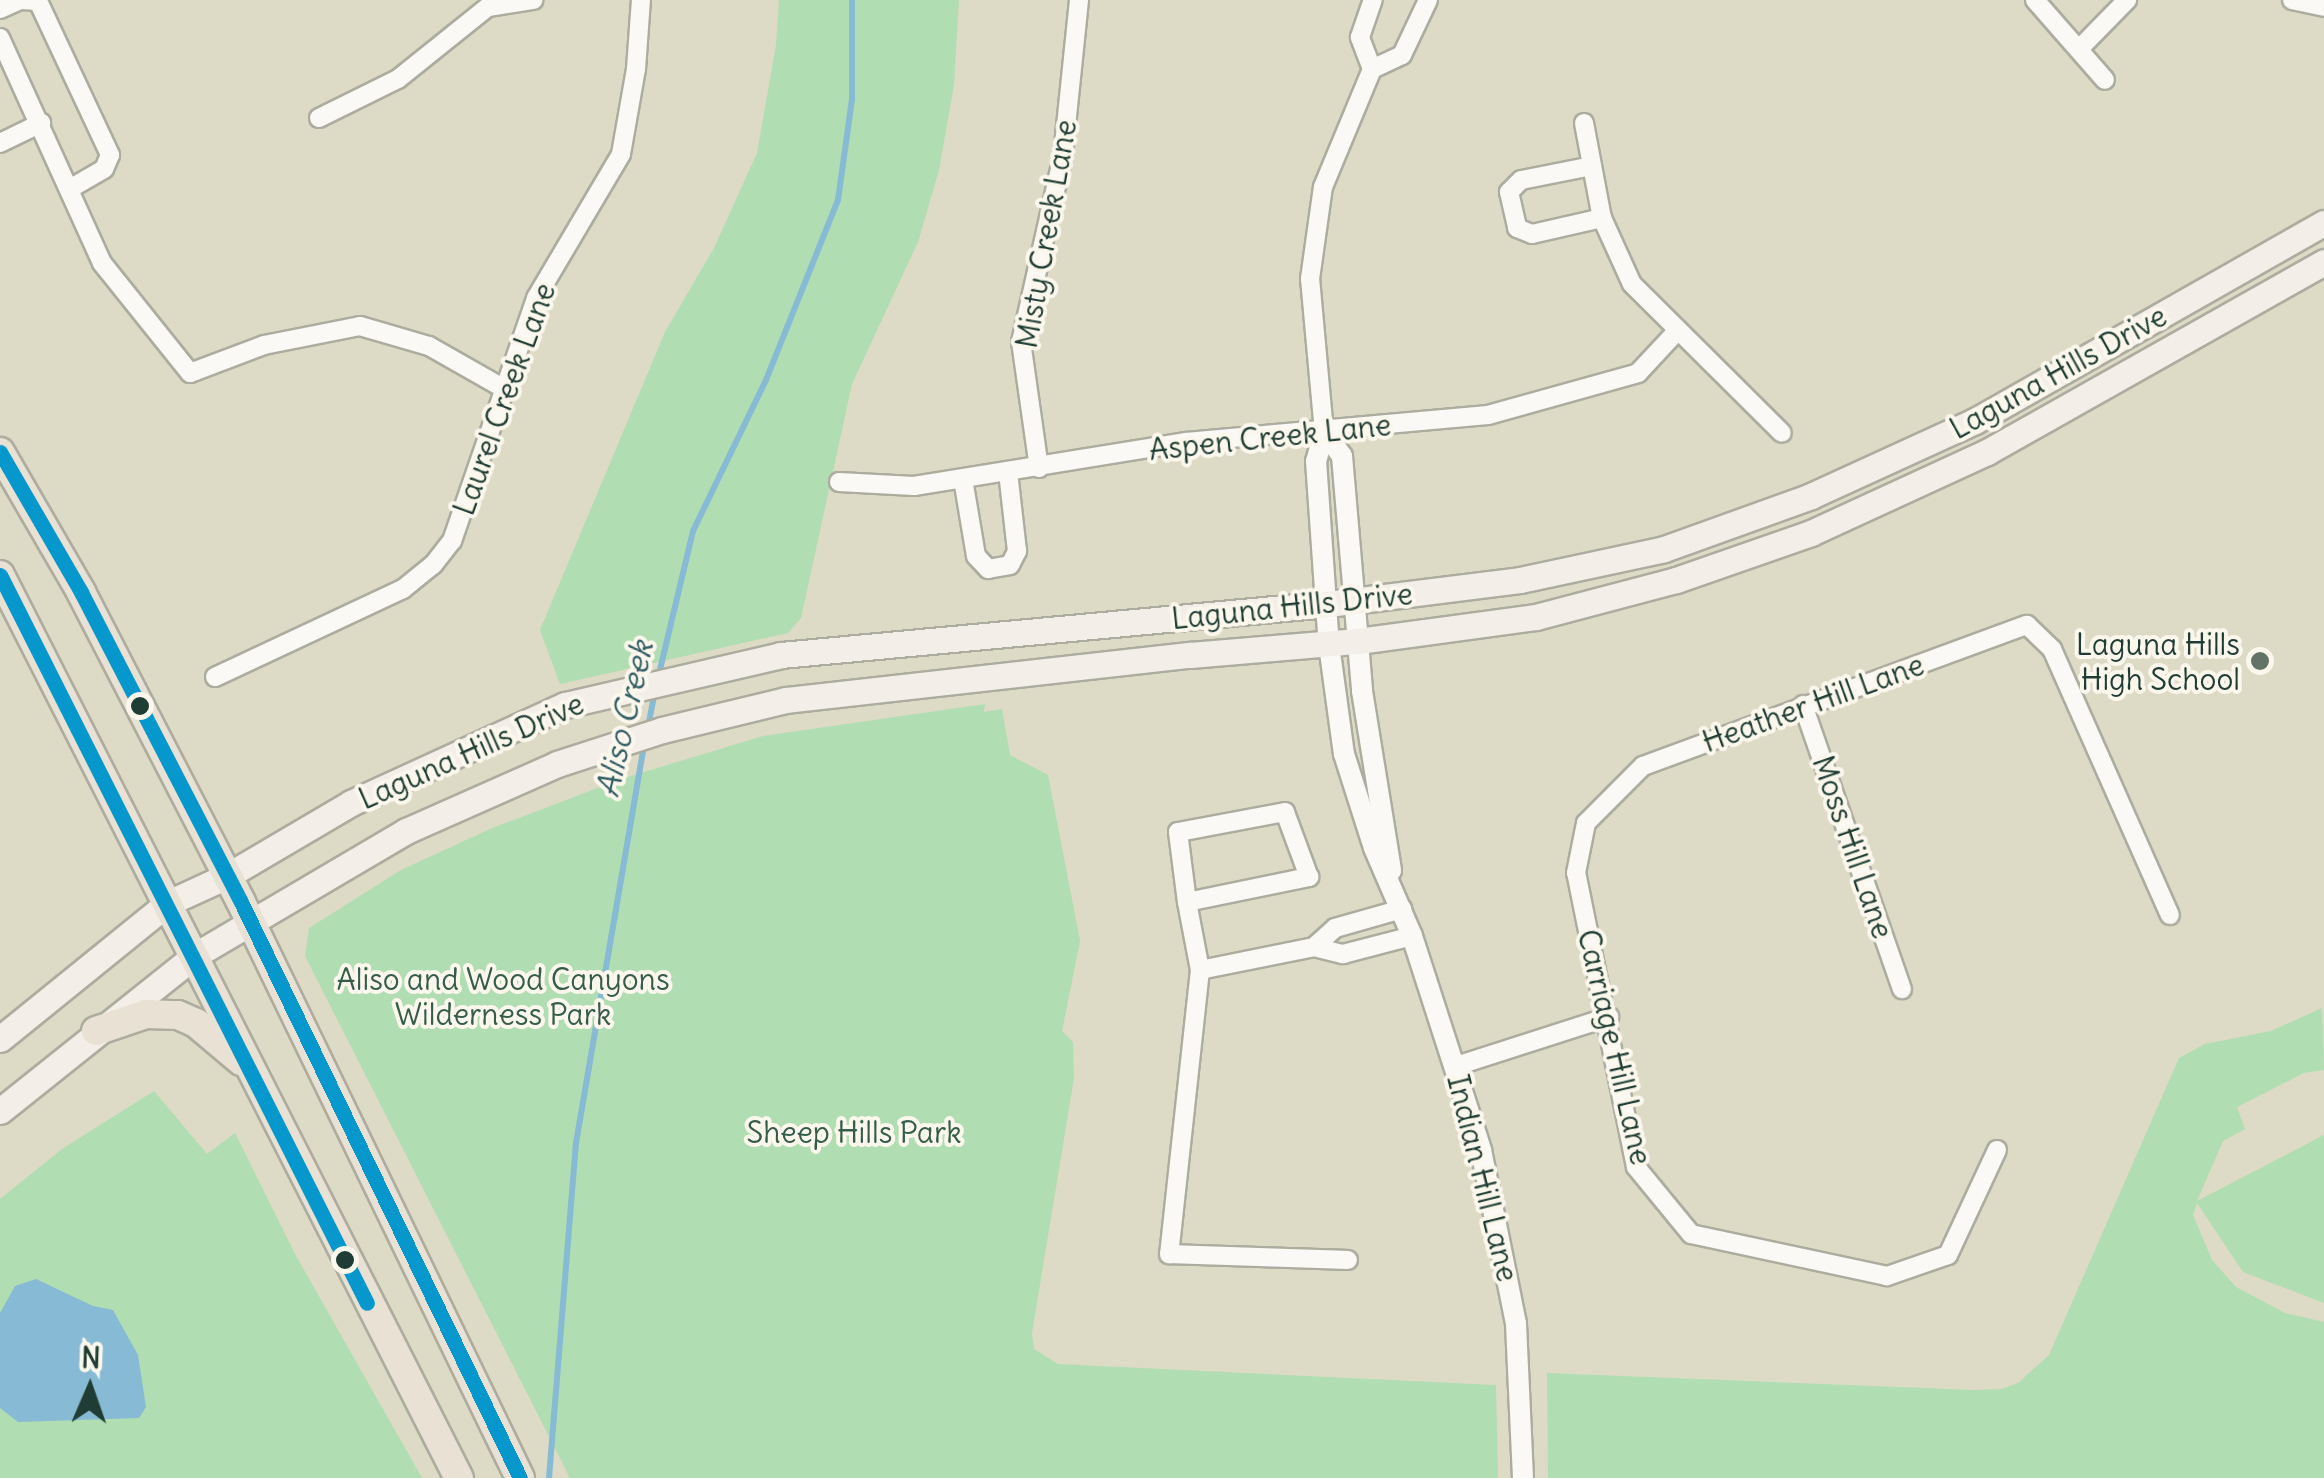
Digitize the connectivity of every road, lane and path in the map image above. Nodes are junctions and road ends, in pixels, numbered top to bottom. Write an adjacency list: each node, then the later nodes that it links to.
1 (21, 0): 12 (street); 22 (street)
2 (533, 0): 10 (street)
3 (640, 0): 27 (street, Laurel Creek Lane)
4 (1078, 0): 31 (street, Misty Creek Lane)
5 (1373, 0): 15 (street)
6 (1428, 0): 15 (street)
7 (2035, 0): 14 (street)
8 (2127, 0): 14 (street)
9 (2292, 0): 11 (street)
10 (497, 3): 17 (street)
11 (2324, 7)
12 (0, 9)
13 (0, 38): 18 (street)
14 (2079, 49): 16 (street)
15 (1372, 69): 28 (street, Indian Hill Lane)
16 (2105, 80)
17 (319, 118)
18 (42, 123): 20 (street); 22 (street)
19 (1584, 124): 21 (street)
20 (0, 143)
21 (1592, 166): 23 (street); 23 (street)
22 (70, 189): 27 (street)
23 (1602, 218): 26 (street)
24 (2324, 224): 36 (main road, Laguna Hills Drive)
25 (2324, 262): 37 (main road, Laguna Hills Drive)
26 (1678, 330): 28 (street, Aspen Creek Lane); 29 (street)
27 (502, 388): 39 (street, Laurel Creek Lane)
28 (1324, 432): 31 (street, Aspen Creek Lane); 36 (street, Indian Hill Lane)
29 (1782, 433)
30 (0, 452): 42 (main road)
31 (1039, 468): 32 (street, Aspen Creek Lane)
32 (1008, 472): 33 (street, Aspen Creek Lane); 33 (street)
33 (963, 479): 34 (street, Aspen Creek Lane)
34 (839, 482)
35 (0, 575): 45 (main road)
36 (1341, 602): 37 (street, Indian Hill Lane); 38 (street, Indian Hill Lane); 42 (main road, Laguna Hills Drive)
37 (1358, 641): 38 (main road, Laguna Hills Drive); 43 (street, Indian Hill Lane)
38 (1328, 645): 43 (street, Indian Hill Lane); 48 (main road, Laguna Hills Drive)
39 (215, 677)
40 (1804, 705): 41 (street, Heather Hill Lane); 47 (street, Heather Hill Lane); 53 (street, Moss Hill Lane)
41 (1586, 824): 54 (street, Carriage Hill Lane)
42 (227, 876): 45 (main road, Laguna Hills Drive); 48 (main road)
43 (1393, 887): 46 (street, Indian Hill Lane)
44 (1187, 902): 44 (street); 52 (street)
45 (168, 903): 51 (main road); 56 (main road, Laguna Hills Drive)
46 (1402, 909): 49 (street, Indian Hill Lane); 50 (street)
47 (2170, 915)
48 (249, 921): 51 (main road, Laguna Hills Drive); 63 (main road)
49 (1412, 936): 50 (street); 58 (street, Indian Hill Lane)
50 (1314, 947): 52 (street)
51 (194, 956): 55 (main road, Laguna Hills Drive); 57 (main road)
52 (1200, 970): 61 (street)
53 (1902, 989)
54 (1609, 1017): 58 (street); 60 (street, Carriage Hill Lane)
55 (96, 1031): 57 (main road); 59 (main road, Laguna Hills Drive)
56 (0, 1039)
57 (246, 1065): 62 (main road)
58 (1456, 1066): 64 (street, Indian Hill Lane)
59 (0, 1111)
60 (1996, 1150)
61 (1348, 1260)
62 (459, 1478)
63 (520, 1478)
64 (1523, 1478)

